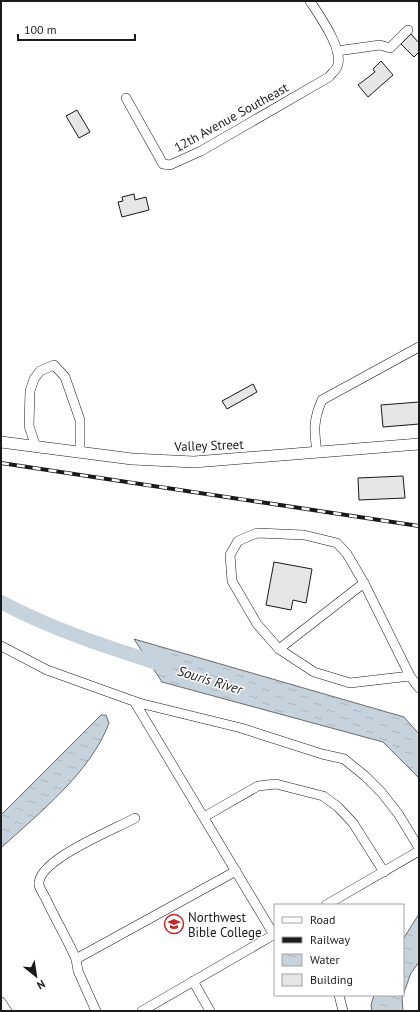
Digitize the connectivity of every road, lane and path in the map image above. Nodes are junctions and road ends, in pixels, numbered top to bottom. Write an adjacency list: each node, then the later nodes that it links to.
1 (310, 1): 3 (street)
2 (408, 30): 3 (street)
3 (338, 51): 4 (street, 12th Avenue Southeast)
4 (126, 98)
5 (419, 347): 10 (street)
6 (1, 442): 8 (main road, Valley Street)
7 (419, 444): 10 (main road, Valley Street)
8 (36, 446): 9 (main road, Valley Street); 9 (street)
9 (80, 452): 10 (main road, Valley Street)
10 (317, 452)
11 (364, 583): 13 (street); 13 (street); 14 (street)
12 (1, 646): 16 (street)
13 (279, 649): 14 (street)
14 (410, 676): 15 (street)
15 (419, 688)
16 (134, 701): 17 (street); 19 (street)
17 (204, 817): 21 (street); 22 (street)
18 (135, 818): 26 (street)
19 (419, 848)
20 (419, 851): 22 (street)
21 (236, 871): 24 (street); 26 (street)
22 (384, 872): 23 (street)
23 (328, 904)
24 (274, 932)
25 (274, 935): 27 (street)
26 (76, 959): 31 (street)
27 (193, 981): 32 (street); 33 (street)
28 (339, 996): 34 (street)
29 (1, 1002): 30 (street)
30 (7, 1011)
31 (96, 1011)
32 (142, 1011)
33 (210, 1011)
34 (343, 1011)

